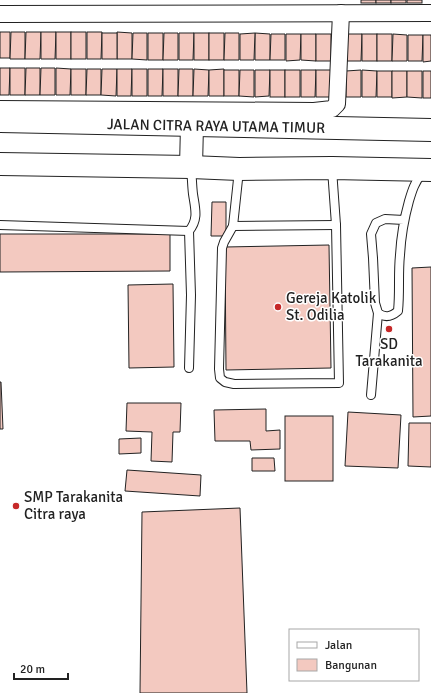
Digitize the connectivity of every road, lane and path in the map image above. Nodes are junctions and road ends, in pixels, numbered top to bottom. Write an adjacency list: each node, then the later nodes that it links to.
1 (341, 13): 2 (street); 3 (street); 4 (street)
2 (431, 13)
3 (0, 14)
4 (0, 109)
5 (0, 121): 6 (main road, JALAN CITRA RAYA UTAMA TIMUR)
6 (192, 125): 7 (main road, JALAN CITRA RAYA UTAMA TIMUR); 9 (main road)
7 (431, 130)
8 (0, 164): 9 (main road)
9 (191, 167): 11 (main road); 17 (lane)
10 (332, 168): 11 (main road); 12 (main road); 15 (lane)
11 (239, 169): 16 (lane)
12 (428, 170): 13 (lane)
13 (404, 220): 18 (lane); 18 (lane)
14 (0, 225): 17 (lane)
15 (336, 225): 16 (lane); 16 (lane)
16 (234, 226)
17 (189, 231): 19 (lane)
18 (378, 313): 20 (lane)
19 (189, 368)
20 (371, 395)

